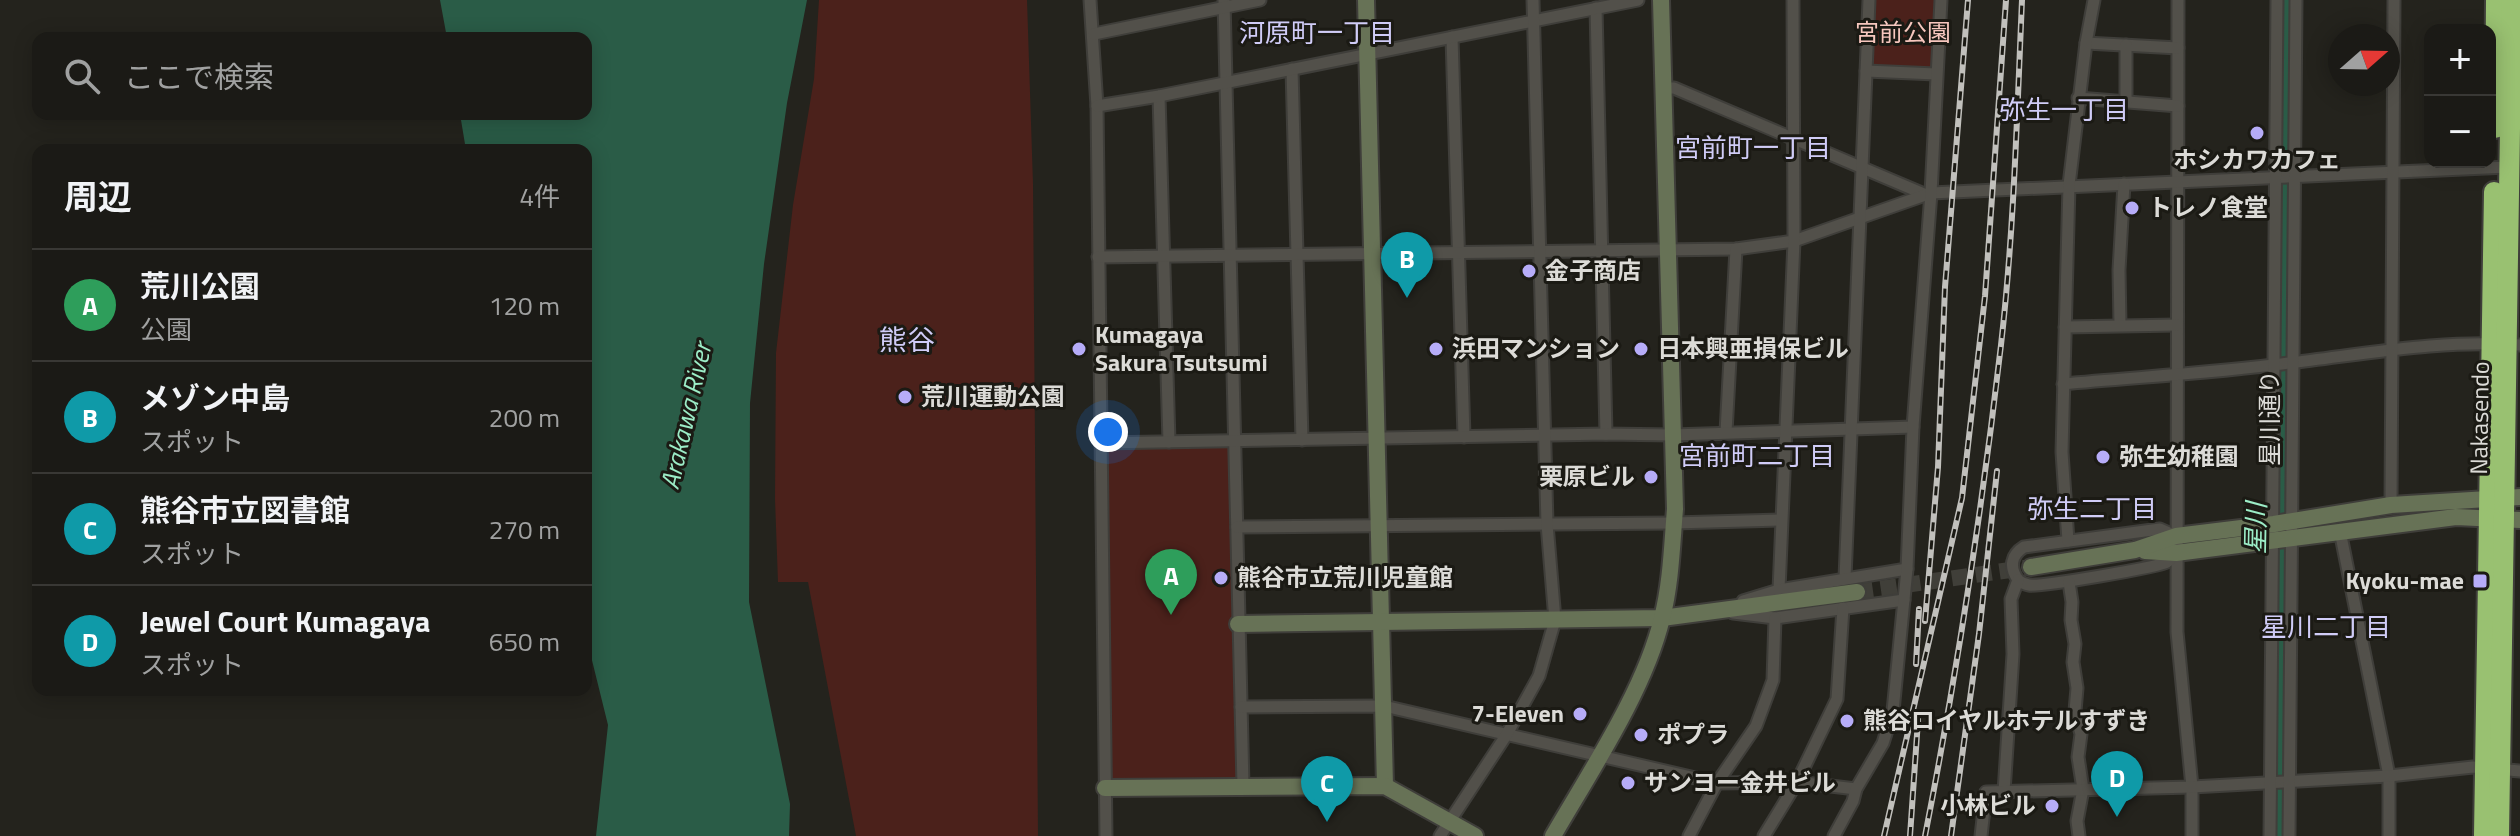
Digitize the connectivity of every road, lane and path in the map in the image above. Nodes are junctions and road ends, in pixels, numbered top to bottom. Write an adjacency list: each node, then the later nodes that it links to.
1 (1090, 0): 20 (street)
2 (1260, 0): 17 (street)
3 (1366, 0): 25 (street)
4 (1533, 0): 19 (street)
5 (1638, 0): 18 (street)
6 (1661, 0): 30 (street)
7 (1793, 0): 36 (street)
8 (1869, 0): 27 (street)
9 (1941, 0): 28 (street)
10 (2094, 0): 22 (street)
11 (2178, 0): 24 (street)
12 (2277, 0): 40 (street, 星川通り)
13 (2296, 0): 41 (street, 星川通り)
14 (2394, 0): 39 (street)
15 (2496, 0): 38 (highway, Nakasendo)
16 (2512, 0): 38 (highway, Nakasendo)
17 (1224, 4): 20 (street); 29 (street)
18 (1596, 8): 19 (street); 48 (street)
19 (1533, 20): 21 (street); 51 (street)
20 (1094, 34): 34 (street)
21 (1452, 37): 25 (street); 52 (street)
22 (2086, 43): 23 (street); 32 (street)
23 (2126, 45): 24 (street); 33 (street)
24 (2178, 48): 35 (street)
25 (1367, 54): 26 (street); 53 (street)
26 (1292, 69): 29 (street); 54 (street)
27 (1866, 71): 28 (street); 37 (street)
28 (1936, 74): 45 (street)
29 (1225, 82): 31 (street); 56 (street)
30 (1664, 88): 36 (street); 49 (street)
31 (1159, 96): 34 (street); 55 (street)
32 (2078, 98): 33 (street); 44 (street)
33 (2126, 102): 35 (street)
34 (1097, 106): 57 (street)
35 (2178, 106): 42 (street)
36 (1793, 139): 37 (street); 47 (street)
37 (1862, 168): 45 (street); 46 (street)
38 (2501, 168): 39 (street); 61 (highway, Nakasendo)
39 (2394, 173): 41 (street); 62 (street)
40 (2276, 177): 41 (street); 42 (street); 64 (street, 星川通り)
41 (2295, 177): 63 (street, 星川通り)
42 (2176, 183): 43 (street); 59 (street)
43 (2124, 184): 44 (street); 58 (street)
44 (2069, 185): 45 (street); 60 (street)
45 (1928, 194): 46 (street); 67 (street)
46 (1861, 219): 47 (street); 68 (street)
47 (1794, 241): 50 (street); 69 (street)
48 (1602, 249): 49 (street); 51 (street); 71 (street)
49 (1670, 249): 50 (street); 73 (street)
50 (1736, 249): 70 (street)
51 (1540, 251): 52 (street); 72 (street)
52 (1459, 252): 53 (street); 74 (street)
53 (1373, 253): 54 (street); 75 (street)
54 (1297, 254): 56 (street); 76 (street)
55 (1164, 255): 56 (street); 57 (street); 78 (street)
56 (1229, 255): 77 (street)
57 (1098, 257): 79 (street)
58 (2120, 325): 59 (street); 60 (street)
59 (2177, 325): 65 (street)
60 (2065, 327): 66 (street)
61 (2506, 344): 62 (street); 81 (highway, Nakasendo)
62 (2392, 350): 63 (street); 80 (street)
63 (2292, 363): 64 (street); 87 (street, 星川通り)
64 (2274, 365): 65 (street); 89 (street, 星川通り)
65 (2177, 373): 66 (street); 91 (street)
66 (2063, 384): 90 (street)
67 (1913, 427): 68 (street); 93 (street)
68 (1851, 429): 69 (street); 94 (street)
69 (1784, 430): 70 (street); 82 (street)
70 (1726, 432): 73 (street)
71 (1606, 434): 72 (street); 73 (street)
72 (1544, 435): 74 (street); 84 (street)
73 (1673, 435): 83 (street)
74 (1464, 437): 75 (street)
75 (1377, 438): 76 (street); 86 (street)
76 (1302, 440): 77 (street)
77 (1233, 441): 78 (street); 85 (street)
78 (1169, 442): 79 (street)
79 (1101, 443): 120 (street)
80 (2391, 505): 81 (street); 87 (street)
81 (2505, 508): 88 (street); 111 (highway, Nakasendo)
82 (1781, 520): 83 (street); 97 (street)
83 (1674, 523): 84 (street); 102 (street)
84 (1547, 524): 86 (street); 104 (street)
85 (1237, 527): 86 (street); 106 (street)
86 (1380, 527): 105 (street)
87 (2292, 530): 88 (street); 89 (street); 114 (street, 星川通り)
88 (2340, 531): 112 (street)
89 (2273, 532): 91 (street); 116 (street, 星川通り)
90 (2068, 541): 91 (street); 95 (street)
91 (2176, 544): 92 (street); 96 (street); 119 (street)
92 (2031, 567)
93 (1907, 569): 94 (street); 99 (street)
94 (1845, 578): 97 (street)
95 (2018, 580): 96 (street); 123 (street)
96 (2069, 582): 122 (street)
97 (1779, 590): 101 (street)
98 (1857, 592): 101 (street)
99 (1904, 600): 100 (street); 121 (street)
100 (1843, 608): 103 (street); 113 (street)
101 (1712, 612): 102 (street); 103 (street)
102 (1662, 618): 104 (street); 110 (street)
103 (1775, 618): 115 (street)
104 (1555, 620): 105 (street); 109 (street)
105 (1383, 622): 106 (street); 107 (street)
106 (1238, 624): 108 (street)
107 (1384, 706): 108 (street); 109 (street); 118 (street)
108 (1241, 707): 117 (street)
109 (1507, 734): 110 (street); 124 (street)
110 (1599, 755): 115 (street); 127 (street)
111 (2502, 770): 112 (street); 137 (highway, Nakasendo); 138 (highway, Nakasendo)
112 (2389, 776): 114 (street); 136 (street)
113 (1797, 782): 115 (street); 121 (street); 129 (street)
114 (2289, 782): 116 (street); 135 (street, 星川通り)
115 (1717, 783): 128 (street)
116 (2270, 783): 119 (street); 134 (street, 星川通り)
117 (1243, 786): 118 (street); 120 (street)
118 (1385, 786): 124 (street)
119 (2192, 787): 122 (street); 133 (street)
120 (1105, 788): 125 (street)
121 (1856, 789): 130 (street)
122 (2083, 789): 123 (street); 132 (street)
123 (2004, 792): 131 (street)
124 (1445, 829): 126 (street)
125 (1106, 836)
126 (1475, 836)
127 (1553, 836)
128 (1689, 836)
129 (1764, 836)
130 (1834, 836)
131 (1981, 836)
132 (2079, 836)
133 (2192, 836)
134 (2270, 836)
135 (2289, 836)
136 (2389, 836)
137 (2484, 836)
138 (2499, 836)

